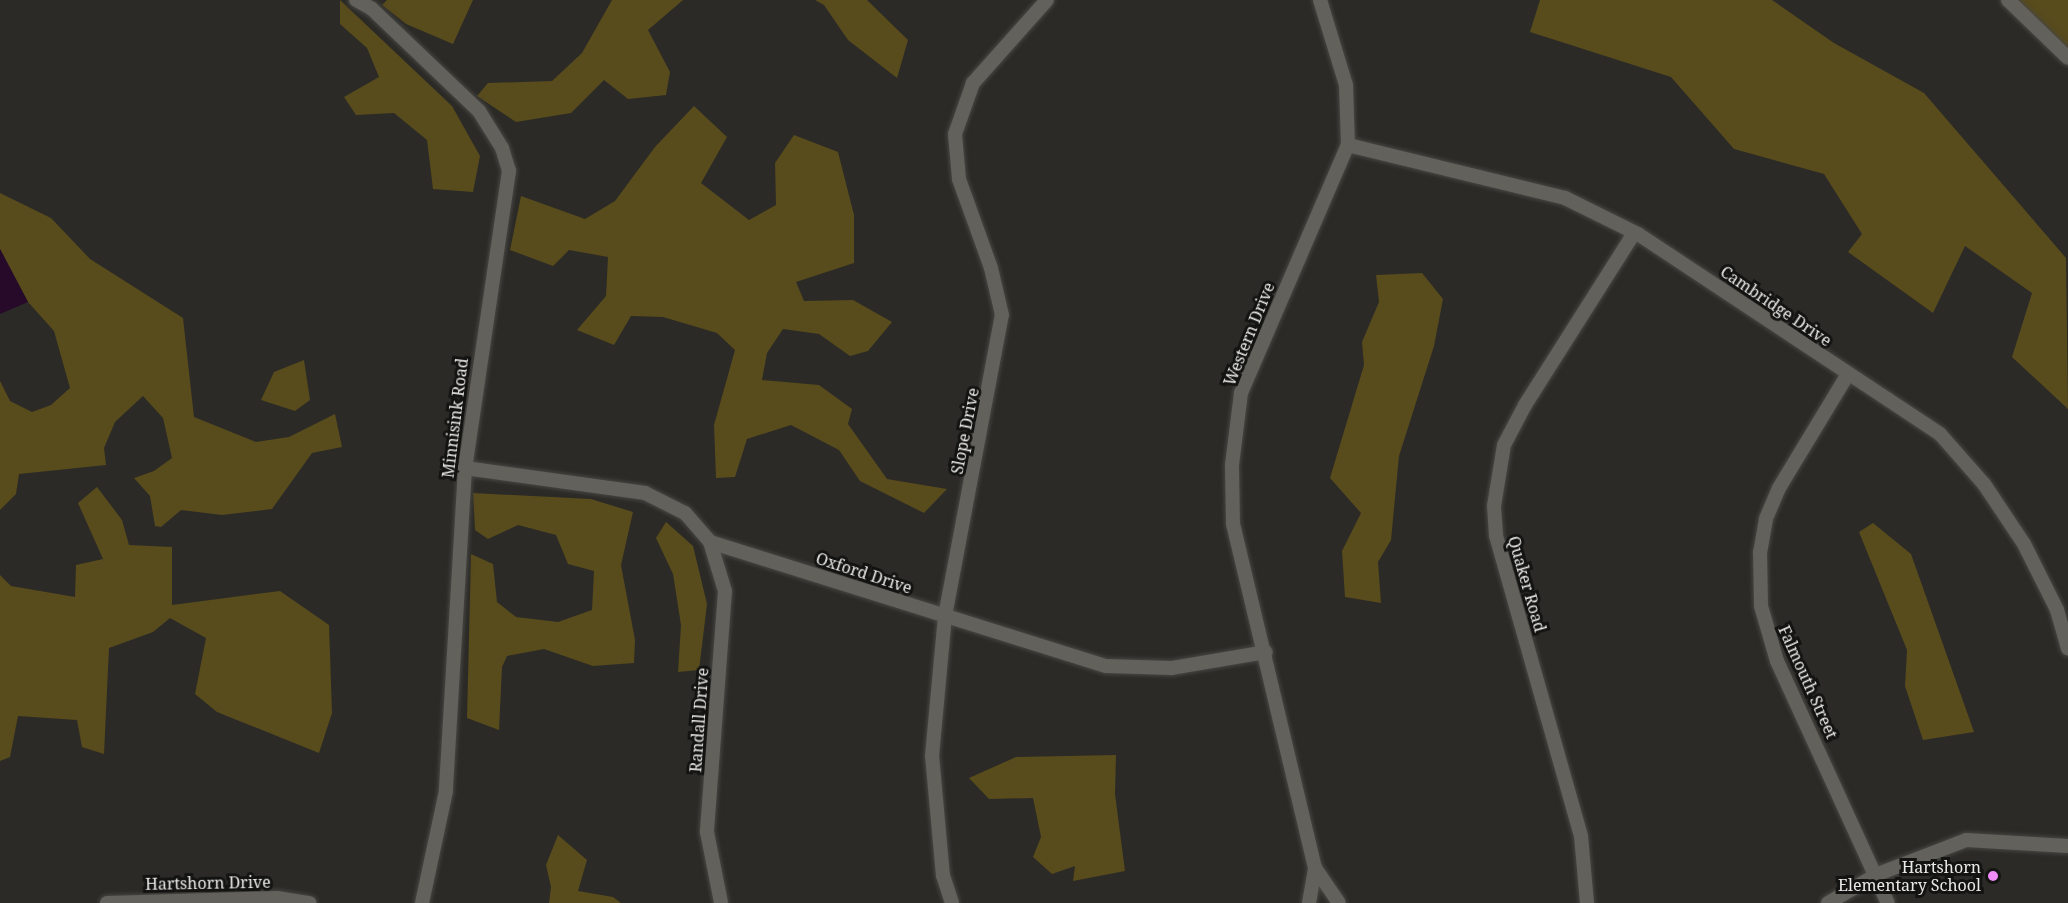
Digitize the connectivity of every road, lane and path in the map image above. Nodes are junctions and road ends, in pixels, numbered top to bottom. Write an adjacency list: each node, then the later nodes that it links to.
1 (1047, 0): 11 (street, Slope Drive)
2 (1320, 0): 6 (street, Western Drive)
3 (2008, 0): 5 (street)
4 (366, 2): 9 (street, Minnisink Road)
5 (2068, 58)
6 (1348, 145): 7 (street, Cambridge Drive); 13 (street, Western Drive)
7 (1634, 233): 8 (street, Cambridge Drive); 24 (street, Quaker Road)
8 (1848, 375): 12 (street, Cambridge Drive); 16 (street, Falmouth Street)
9 (465, 468): 10 (street); 19 (street, Minnisink Road)
10 (710, 542): 11 (street, Oxford Drive); 20 (street, Randall Drive)
11 (945, 616): 13 (street, Oxford Drive); 21 (street, Slope Drive)
12 (2068, 648)
13 (1266, 652): 15 (street, Western Drive)
14 (2068, 846): 16 (street)
15 (1315, 868): 22 (street, Western Drive); 23 (street, Western Drive)
16 (1878, 874): 25 (street); 26 (street, Falmouth Street)
17 (107, 903): 18 (street, Hartshorn Drive)
18 (310, 903)
19 (422, 903)
20 (721, 903)
21 (952, 903)
22 (1309, 903)
23 (1339, 903)
24 (1587, 903)
25 (1828, 903)
26 (1888, 903)

